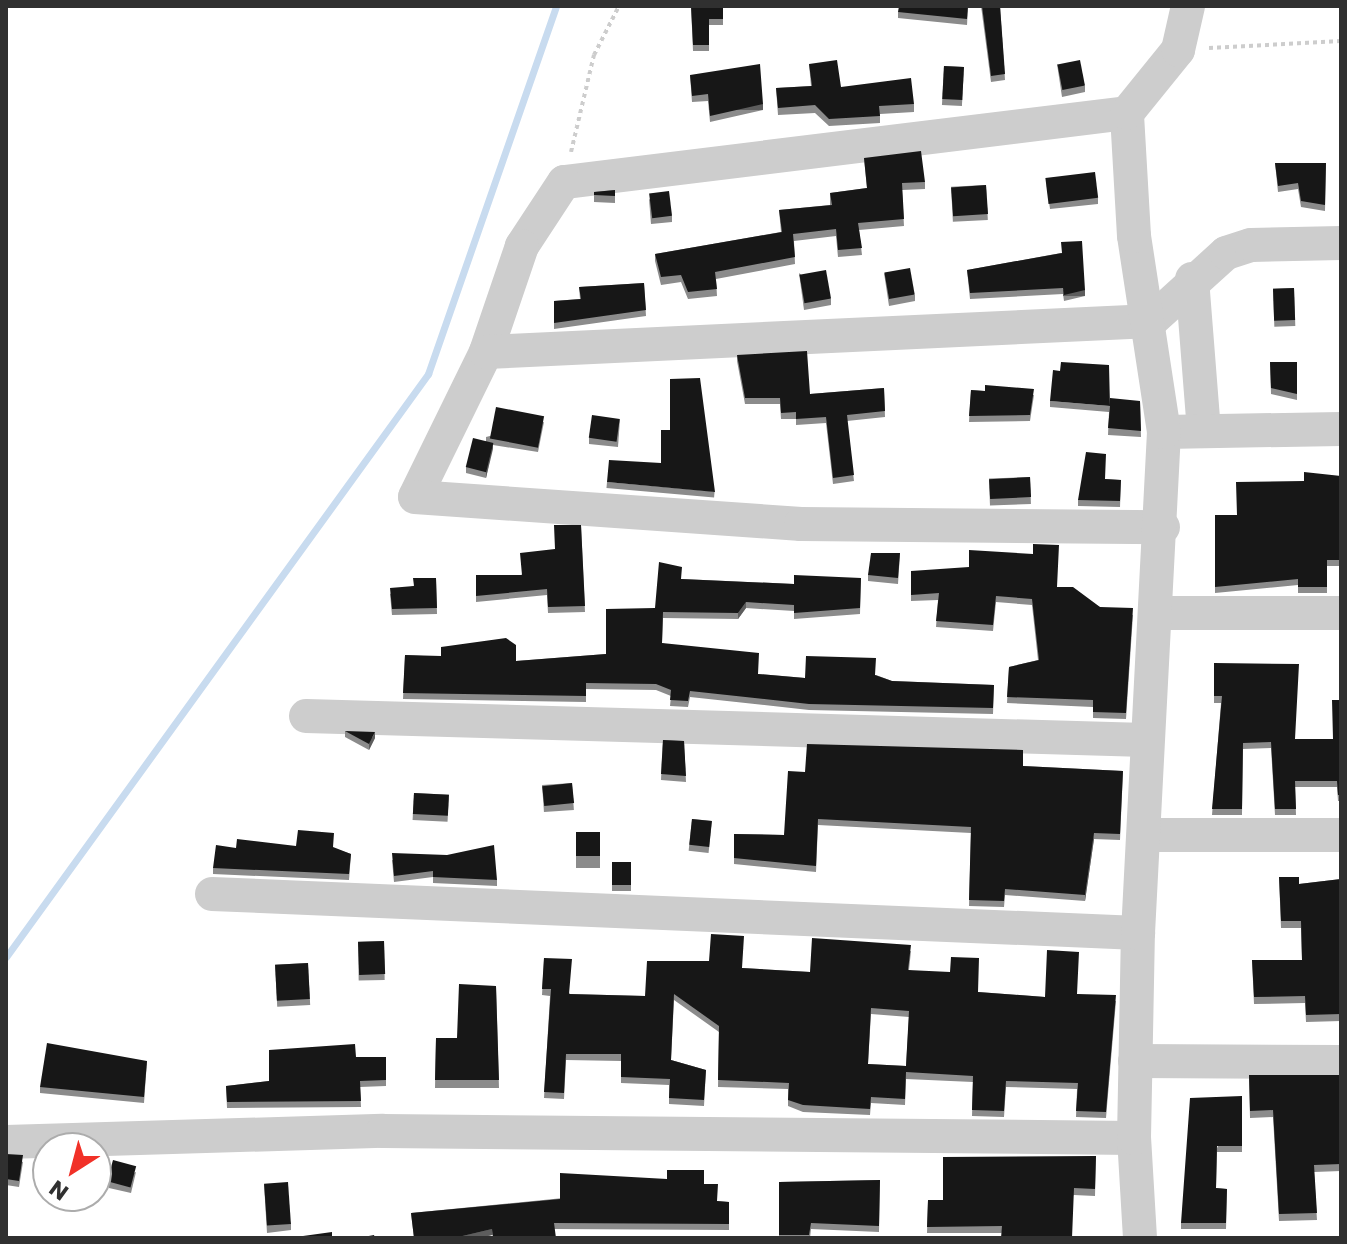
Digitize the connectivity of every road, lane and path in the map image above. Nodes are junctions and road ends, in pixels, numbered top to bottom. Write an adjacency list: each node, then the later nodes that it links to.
1 (619, 6): 6 (path)
2 (1188, 6): 4 (street)
3 (1341, 41): 4 (path)
4 (1178, 50): 5 (street)
5 (1127, 113): 6 (street); 9 (street)
6 (564, 182): 10 (street)
7 (1341, 243): 8 (street)
8 (1192, 279): 9 (street); 12 (street)
9 (1151, 321): 10 (street); 13 (street)
10 (486, 352): 14 (street)
11 (1341, 429): 12 (street)
12 (1204, 430): 13 (street)
13 (1164, 432): 14 (street)
14 (1163, 527): 15 (street)
15 (1158, 613): 16 (street); 18 (street)
16 (1341, 613)
17 (306, 716): 18 (street)
18 (1146, 740): 19 (street)
19 (1144, 835): 20 (street); 22 (street)
20 (1341, 835)
21 (212, 894): 22 (street)
22 (1138, 933): 23 (street)
23 (1135, 1061): 24 (street); 25 (street)
24 (1341, 1062)
25 (1134, 1138): 26 (street); 27 (street)
26 (6, 1142)
27 (1140, 1238)

